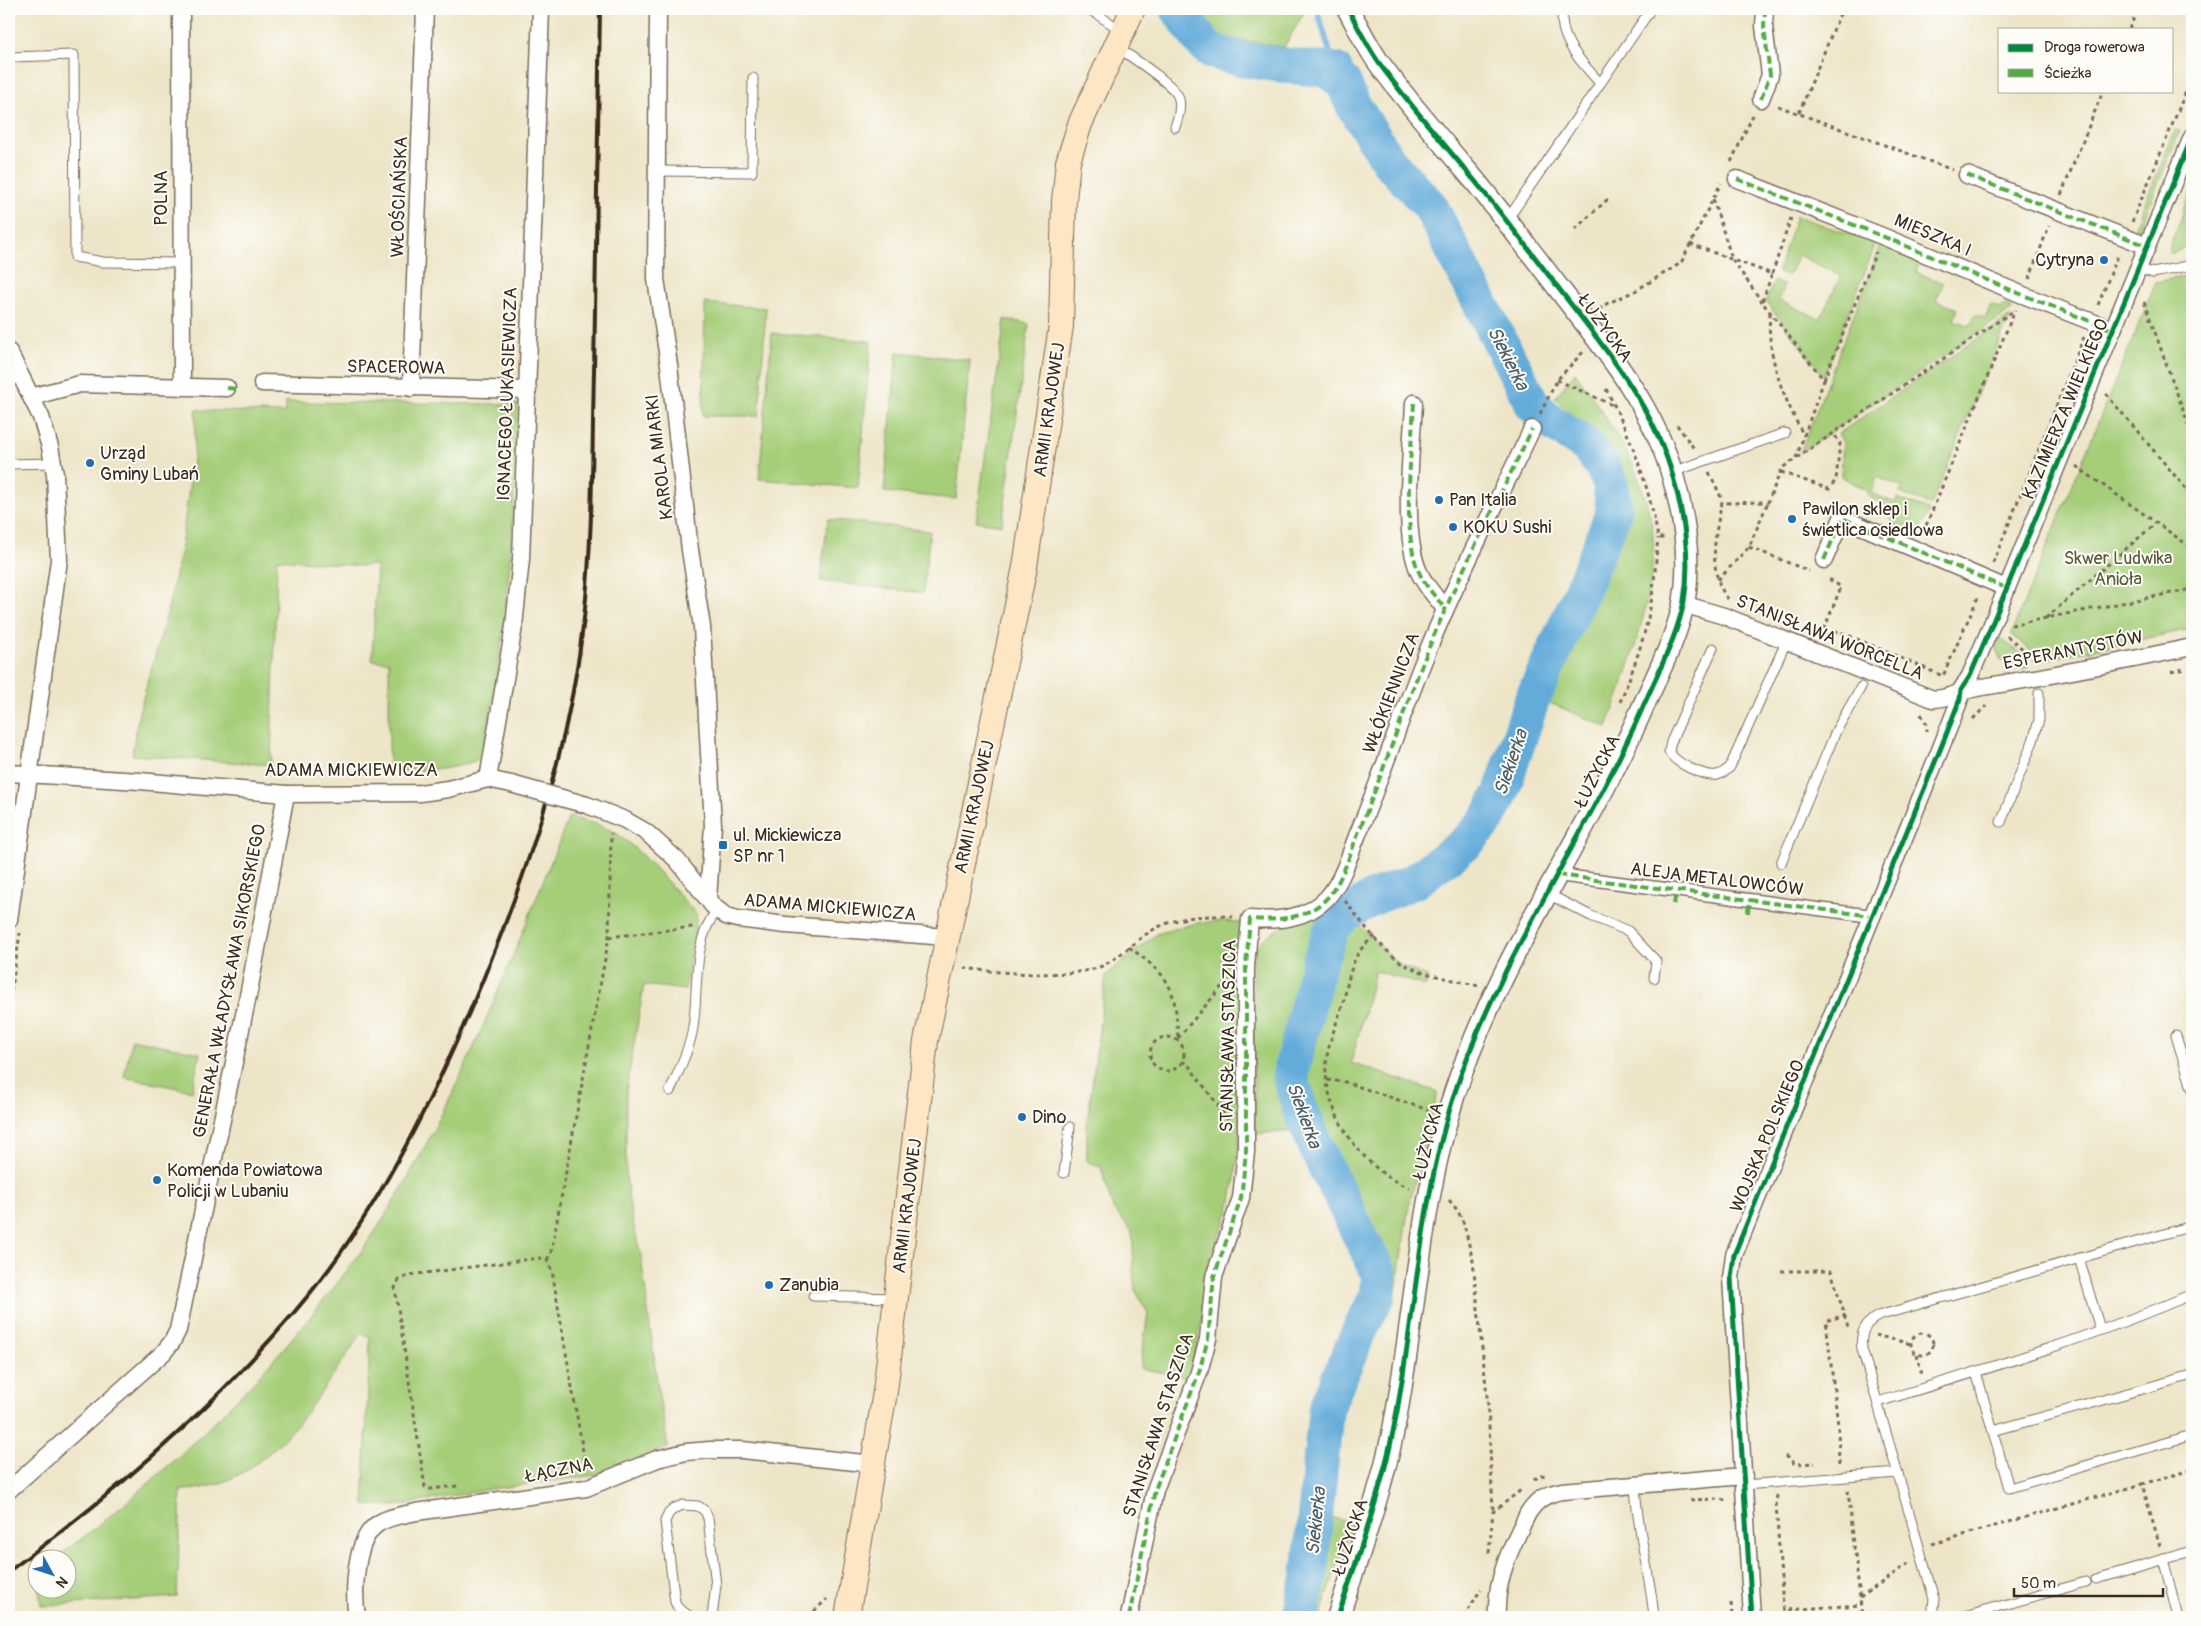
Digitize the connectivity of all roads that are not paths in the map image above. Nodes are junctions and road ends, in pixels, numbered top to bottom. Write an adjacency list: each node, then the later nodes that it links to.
1 (180, 9): 23 (street, POLNA)
2 (425, 9): 31 (street, WŁOŚCIAŃSKA)
3 (541, 9): 32 (street, IGNACEGO ŁUKASIEWICZA)
4 (658, 9): 18 (street, KAROLA MIARKI)
5 (1089, 9): 11 (lane)
6 (1348, 9): 21 (street, ŁUŻYCKA)
7 (1564, 9): 14 (lane)
8 (1651, 9): 14 (lane)
9 (1765, 9): 15 (street)
10 (1133, 10): 11 (main road, ARMII KRAJOWEJ)
11 (1119, 38): 16 (lane); 61 (main road, ARMII KRAJOWEJ)
12 (9, 57): 23 (lane)
13 (753, 78): 18 (lane)
14 (1600, 83): 21 (lane)
15 (1761, 99)
16 (1175, 127)
17 (2192, 137): 22 (street, KAZIMIERZA WIELKIEGO)
18 (656, 171): 57 (street, KAROLA MIARKI)
19 (1729, 175): 26 (street, MIESZKA I)
20 (1967, 175): 22 (street)
21 (1505, 219): 39 (street, ŁUŻYCKA)
22 (2147, 246): 25 (street, KAZIMIERZA WIELKIEGO)
23 (182, 262): 29 (street, POLNA)
24 (2192, 265): 25 (lane)
25 (2138, 268): 26 (street, KAZIMIERZA WIELKIEGO)
26 (2113, 330): 41 (street, KAZIMIERZA WIELKIEGO)
27 (9, 352): 33 (street)
28 (262, 383): 31 (street, SPACEROWA)
29 (182, 387): 30 (street); 33 (street)
30 (227, 388)
31 (411, 388): 32 (street, SPACEROWA)
32 (528, 390): 52 (street, IGNACEGO ŁUKASIEWICZA)
33 (31, 397): 37 (street)
34 (1414, 403): 43 (street)
35 (1532, 429): 43 (street, WŁÓKIENNICZA)
36 (1785, 433): 39 (lane)
37 (54, 463): 38 (lane); 51 (street)
38 (9, 464)
39 (1672, 472): 42 (street, ŁUŻYCKA)
40 (1826, 569): 41 (street)
41 (2006, 588): 48 (street, KAZIMIERZA WIELKIEGO)
42 (1683, 604): 44 (street, STANISŁAWA WORCELLA); 56 (street, ŁUŻYCKA)
43 (1445, 609): 59 (street, WŁÓKIENNICZA)
44 (1786, 642): 46 (lane); 48 (street, STANISŁAWA WORCELLA)
45 (2192, 647): 48 (street, ESPERANTYSTÓW)
46 (1713, 648)
47 (1860, 687): 55 (lane)
48 (1961, 690): 58 (street, WOJSKA POLSKIEGO)
49 (2039, 693): 54 (lane)
50 (9, 773): 51 (street, ADAMA MICKIEWICZA)
51 (30, 776): 53 (street, ADAMA MICKIEWICZA); 60 (street)
52 (488, 779): 53 (street, ADAMA MICKIEWICZA); 57 (street, ADAMA MICKIEWICZA, bridge)
53 (286, 794): 83 (street, GENERAŁA WŁADYSŁAWA SIKORSKIEGO)
54 (2001, 822)
55 (1781, 863)
56 (1553, 884): 58 (street, ALEJA METALOWCÓW); 62 (lane); 93 (street, ŁUŻYCKA)
57 (711, 910): 61 (street, ADAMA MICKIEWICZA); 65 (lane)
58 (1872, 916): 81 (street, WOJSKA POLSKIEGO)
59 (1250, 919): 92 (street, STANISŁAWA STASZICA)
60 (14, 926)
61 (947, 937): 72 (main road, ARMII KRAJOWEJ)
62 (1654, 978)
63 (2176, 1036): 64 (lane)
64 (2192, 1088)
65 (670, 1091)
66 (1070, 1127): 67 (lane)
67 (1064, 1173)
68 (2192, 1226): 69 (lane)
69 (2079, 1258): 73 (lane); 76 (lane)
70 (2192, 1294): 73 (lane)
71 (813, 1296): 72 (lane)
72 (896, 1298): 79 (main road, ARMII KRAJOWEJ)
73 (2100, 1329): 74 (lane)
74 (1976, 1372): 76 (lane); 77 (lane)
75 (2192, 1375): 77 (lane)
76 (1878, 1402): 80 (lane)
77 (1993, 1431): 78 (lane)
78 (2192, 1435)
79 (874, 1464): 88 (street, ŁĄCZNA); 91 (main road, ARMII KRAJOWEJ)
80 (1898, 1473): 81 (lane); 97 (lane)
81 (1744, 1480): 82 (street); 96 (street, WOJSKA POLSKIEGO)
82 (1635, 1485): 94 (street); 95 (lane)
83 (9, 1490)
84 (2192, 1552): 85 (lane)
85 (2163, 1559): 86 (lane); 99 (lane)
86 (2096, 1579)
87 (2086, 1582): 98 (lane)
88 (357, 1617)
89 (691, 1617): 90 (lane)
90 (712, 1617)
91 (847, 1617)
92 (1129, 1617)
93 (1338, 1617)
94 (1497, 1617)
95 (1654, 1617)
96 (1752, 1617)
97 (1932, 1617)
98 (1962, 1617)
99 (2178, 1617)

